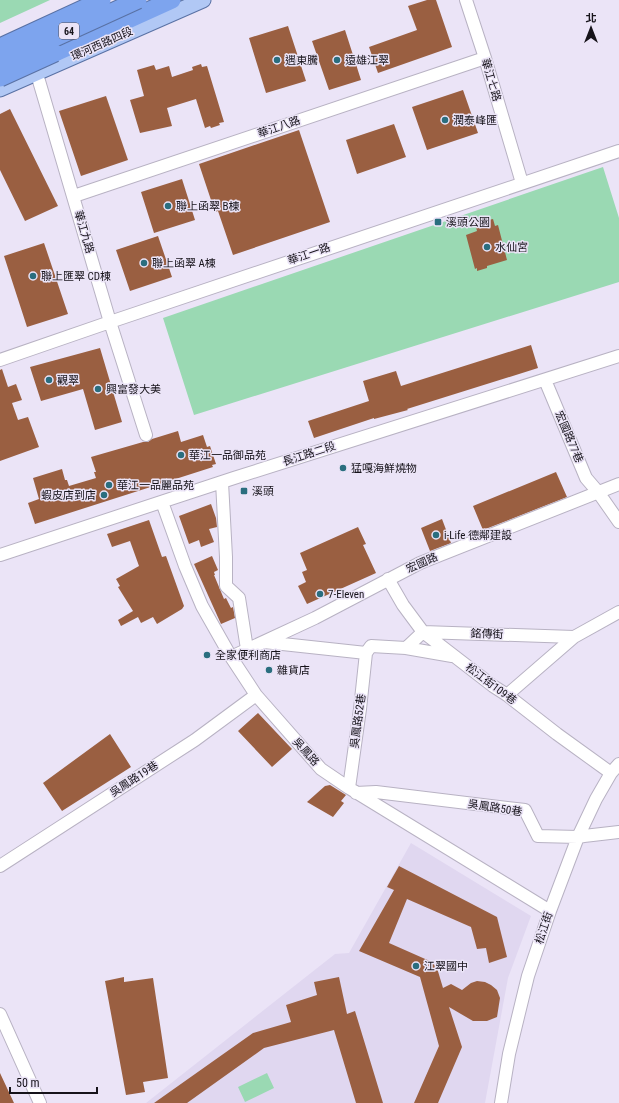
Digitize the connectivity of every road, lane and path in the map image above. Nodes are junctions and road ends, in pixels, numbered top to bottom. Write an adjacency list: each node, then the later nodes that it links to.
1 (90, 0): 8 (street)
2 (102, 0): 11 (highway, 64, bridge)
3 (131, 0): 10 (main road)
4 (138, 0): 14 (highway, 64, bridge)
5 (172, 0): 16 (highway, bridge)
6 (203, 0): 15 (main road, 環河西路四段)
7 (466, 0): 12 (street, 華江七路)
8 (22, 30): 9 (street); 10 (street, 華江九路)
9 (0, 41)
10 (28, 46): 13 (main road); 15 (street, 華江九路)
11 (0, 48)
12 (485, 58): 19 (street, 華江七路); 20 (street, 華江八路)
13 (0, 60)
14 (0, 63)
15 (37, 72): 17 (main road, 環河西路四段); 20 (street, 華江九路)
16 (0, 78)
17 (0, 89)
18 (619, 151): 19 (street, 華江一路)
19 (522, 183): 21 (street, 華江一路)
20 (74, 196): 21 (street, 華江九路)
21 (110, 322): 23 (street, 華江一路); 25 (street, 華江九路)
22 (619, 356): 24 (street, 長江路二段)
23 (0, 360)
24 (545, 380): 26 (street, 長江路二段); 28 (street, 宏國路77巷)
25 (146, 435)
26 (222, 482): 29 (street, 長江路二段); 38 (street)
27 (619, 484): 28 (street, 宏國路)
28 (598, 492): 30 (street, 宏國路77巷); 32 (street, 宏國路)
29 (162, 502): 31 (street, 長江路二段); 40 (street, 吳鳳路)
30 (619, 522)
31 (0, 555)
32 (388, 579): 34 (street, 松江街109巷); 36 (street, 宏國路)
33 (619, 612): 35 (street)
34 (423, 632): 35 (street, 銘傳街); 37 (street); 41 (street, 松江街109巷)
35 (574, 637): 43 (street)
36 (262, 642): 38 (street, 宏國路); 39 (street)
37 (406, 648): 39 (street); 41 (street)
38 (247, 649): 40 (street, 宏國路)
39 (366, 653): 45 (street, 吳鳳路52巷)
40 (231, 656): 42 (street, 吳鳳路)
41 (455, 657): 43 (street, 松江街109巷)
42 (256, 695): 45 (street, 吳鳳路); 48 (street, 吳鳳路19巷)
43 (507, 695): 44 (street, 松江街109巷)
44 (615, 768): 47 (street, 松江街)
45 (352, 790): 47 (street, 吳鳳路50巷); 49 (street, 吳鳳路)
46 (619, 832): 47 (street, 吳鳳路50巷)
47 (578, 837): 49 (street, 松江街)
48 (5, 862)
49 (550, 911): 52 (street, 松江街)
50 (0, 1014): 51 (street)
51 (40, 1103)
52 (501, 1103)

